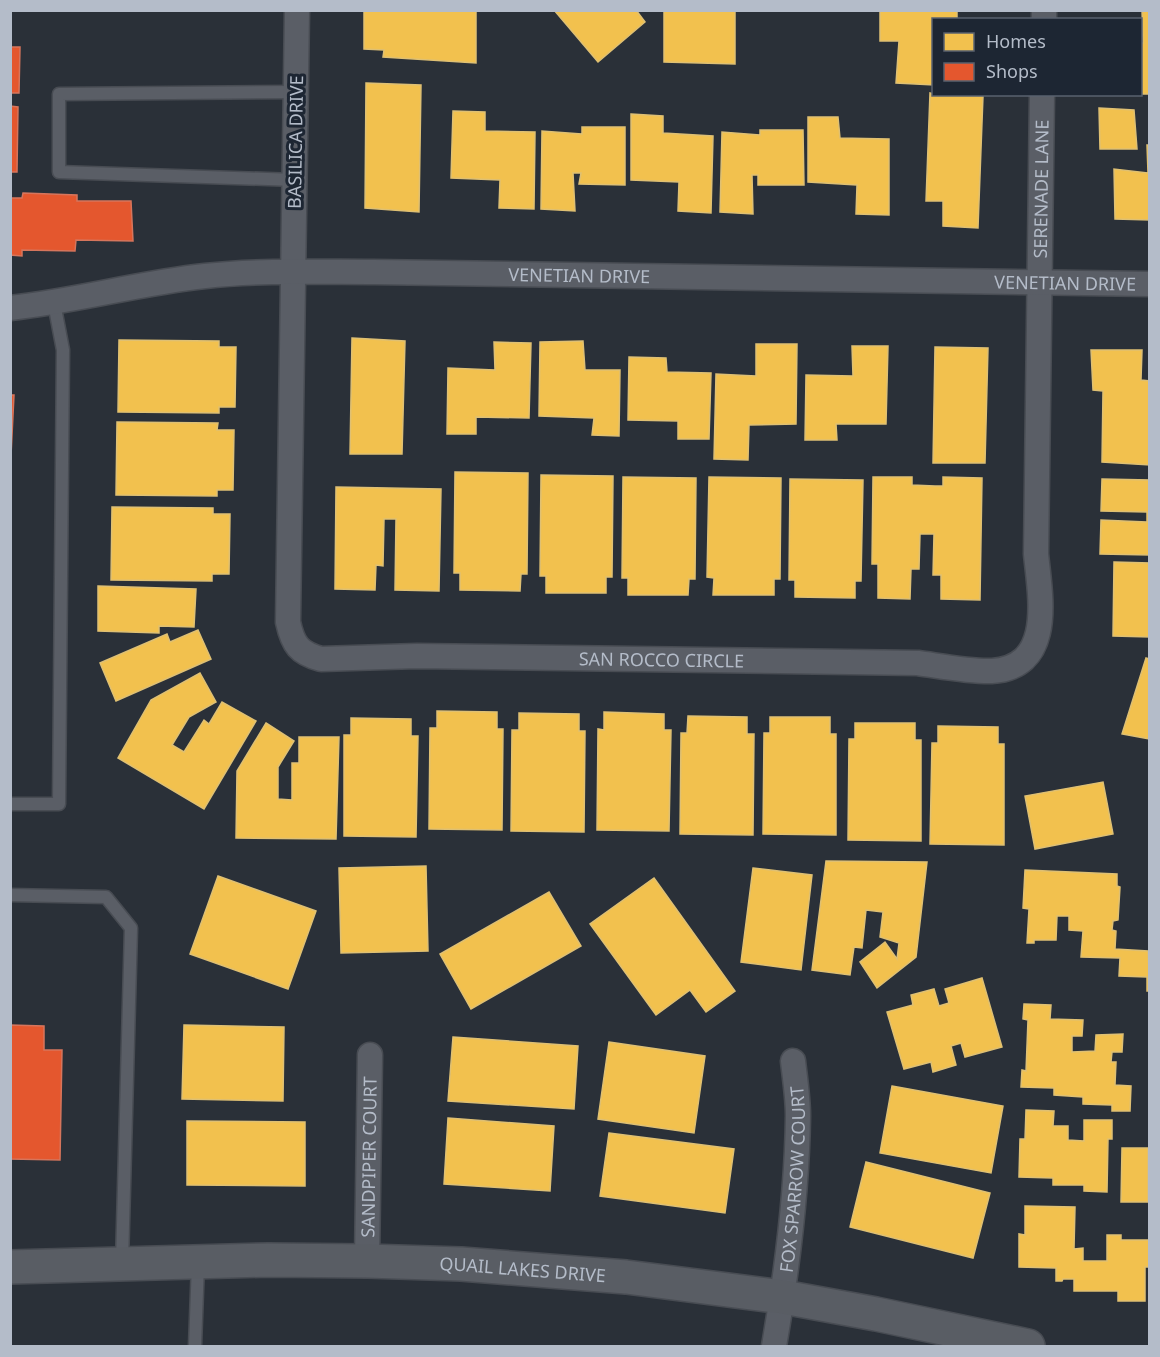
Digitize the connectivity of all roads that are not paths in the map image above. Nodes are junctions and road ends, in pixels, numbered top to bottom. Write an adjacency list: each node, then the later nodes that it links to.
1 (297, 10): 2 (street, BASILICA DRIVE)
2 (296, 92): 4 (street, BASILICA DRIVE); 4 (lane)
3 (1042, 96): 6 (street, SERENADE LANE)
4 (295, 180): 5 (street, BASILICA DRIVE)
5 (293, 273): 6 (street, VENETIAN DRIVE); 6 (street, SAN ROCCO CIRCLE); 8 (street, VENETIAN DRIVE)
6 (1040, 283): 7 (street, VENETIAN DRIVE)
7 (1149, 284)
8 (54, 303): 9 (street, VENETIAN DRIVE); 10 (lane)
9 (10, 308)
10 (10, 804)
11 (10, 896): 16 (lane)
12 (370, 1055): 14 (street, SANDPIPER COURT)
13 (793, 1061): 18 (street, FOX SPARROW COURT)
14 (367, 1261): 15 (main road, QUAIL LAKES DRIVE); 18 (main road, QUAIL LAKES DRIVE)
15 (198, 1262): 16 (main road, QUAIL LAKES DRIVE); 19 (lane)
16 (122, 1264): 17 (main road, QUAIL LAKES DRIVE)
17 (10, 1267)
18 (783, 1297): 20 (street, FOX SPARROW COURT); 21 (main road, QUAIL LAKES DRIVE)
19 (195, 1347)
20 (774, 1347)
21 (1028, 1347)

